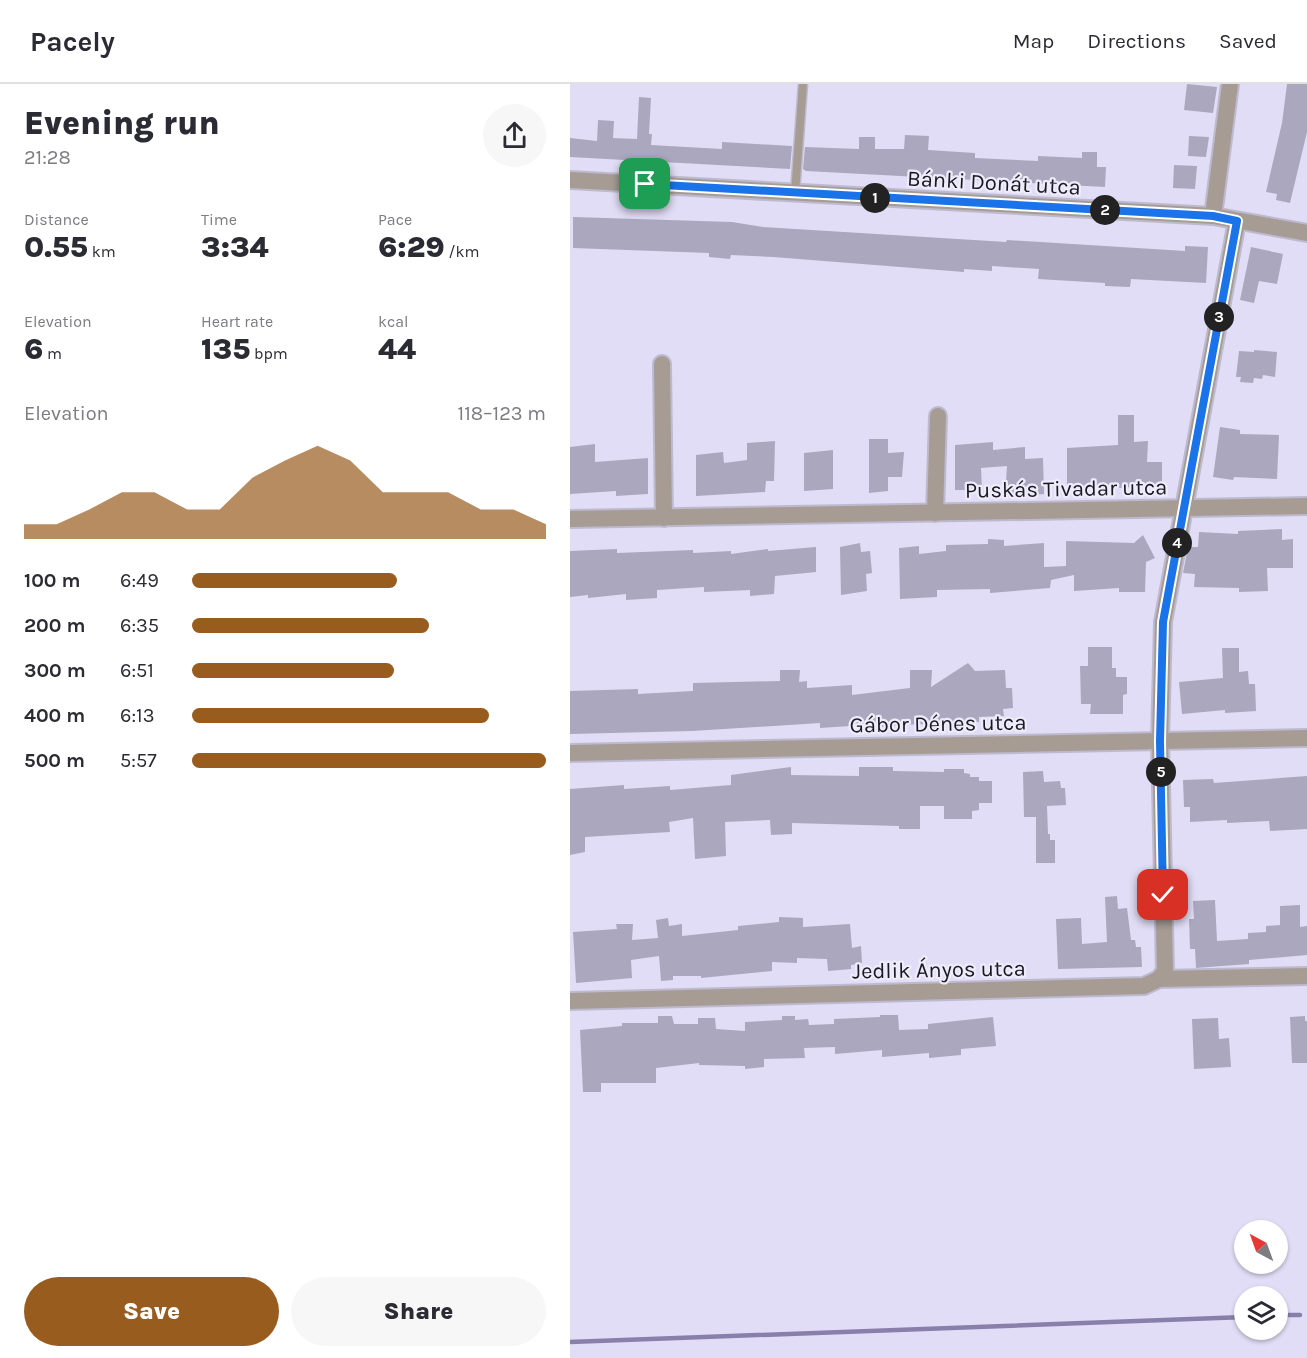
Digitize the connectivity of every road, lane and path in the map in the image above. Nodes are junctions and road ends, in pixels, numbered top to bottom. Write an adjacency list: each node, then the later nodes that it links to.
1 (803, 84): 4 (lane)
2 (1230, 84): 5 (street)
3 (570, 180): 4 (street, Bánki Donát utca)
4 (795, 193): 5 (street, Bánki Donát utca)
5 (1213, 216): 6 (street, Bánki Donát utca)
6 (1237, 221): 7 (street, Bánki Donát utca); 11 (street)
7 (1307, 233)
8 (662, 364): 13 (street)
9 (938, 416): 12 (street, Puskás Tivadar utca)
10 (1307, 506): 11 (street, Puskás Tivadar utca)
11 (1183, 509): 12 (street, Puskás Tivadar utca); 16 (street)
12 (934, 513): 13 (street, Puskás Tivadar utca)
13 (664, 518): 14 (street, Puskás Tivadar utca)
14 (570, 519)
15 (1307, 738): 16 (street, Gábor Dénes utca)
16 (1160, 741): 17 (street, Gábor Dénes utca); 19 (street)
17 (570, 753)
18 (1307, 976): 19 (street, Jedlik Ányos utca)
19 (1159, 979): 20 (street, Jedlik Ányos utca)
20 (570, 1001)

